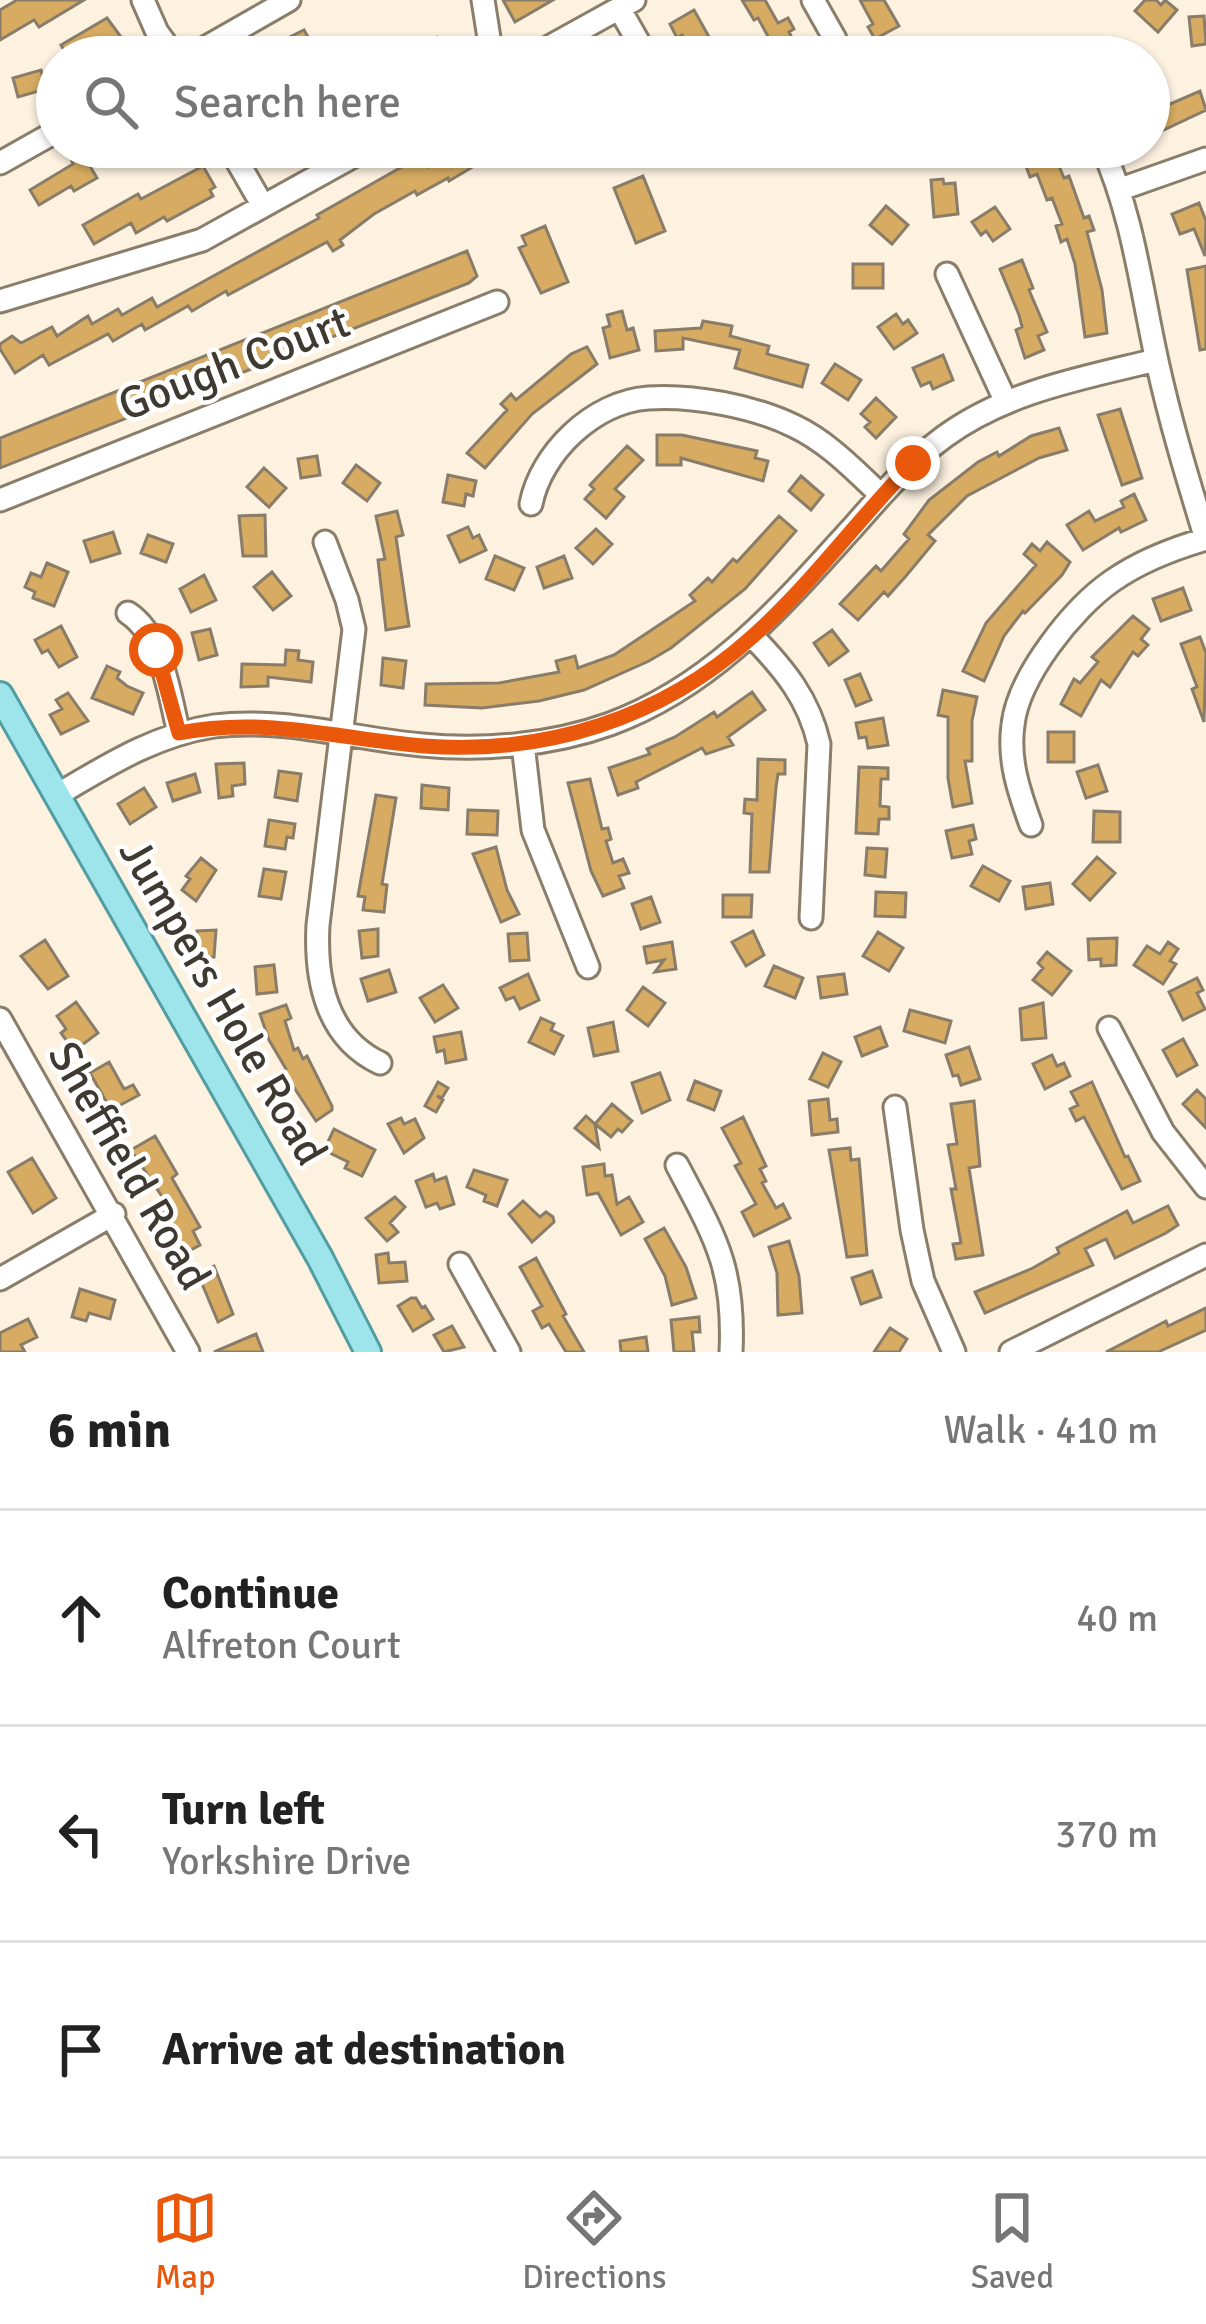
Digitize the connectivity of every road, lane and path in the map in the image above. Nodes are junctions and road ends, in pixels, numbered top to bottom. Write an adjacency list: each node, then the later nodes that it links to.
1 (143, 0): 6 (street)
2 (289, 0): 7 (street)
3 (483, 0): 8 (street)
4 (813, 0): 11 (street)
5 (627, 4): 9 (street); 10 (street)
6 (161, 36)
7 (226, 36)
8 (489, 36)
9 (569, 36)
10 (639, 36)
11 (833, 36)
12 (36, 143): 14 (street)
13 (1206, 159): 18 (street)
14 (0, 164)
15 (241, 168): 19 (street)
16 (332, 168): 19 (street)
17 (1112, 168): 18 (street)
18 (1121, 189): 23 (street)
19 (262, 206): 21 (street)
20 (947, 274): 24 (street)
21 (0, 301)
22 (497, 302): 26 (street, Gough Court)
23 (1156, 360): 24 (street); 28 (street)
24 (1006, 402): 25 (street)
25 (881, 495): 27 (street); 31 (street)
26 (0, 500)
27 (531, 504)
28 (1206, 539): 37 (street)
29 (325, 542): 34 (street)
30 (128, 613): 33 (street)
31 (753, 637): 35 (street); 38 (street)
32 (0, 695): 36 (main road, Jumpers Hole Road)
33 (179, 733): 34 (street); 36 (street)
34 (342, 734): 35 (street); 42 (street)
35 (523, 744): 39 (street)
36 (57, 795): 51 (main road, Jumpers Hole Road)
37 (1031, 825)
38 (811, 918)
39 (588, 967)
40 (1108, 1028): 45 (street)
41 (3, 1032): 46 (street, Sheffield Road)
42 (380, 1063)
43 (896, 1107): 54 (street)
44 (677, 1165): 53 (street)
45 (1206, 1187)
46 (113, 1214): 49 (street); 50 (street, Sheffield Road)
47 (1206, 1255): 55 (street)
48 (460, 1264): 52 (street)
49 (0, 1280)
50 (188, 1352)
51 (368, 1352)
52 (509, 1352)
53 (731, 1352)
54 (954, 1352)
55 (1011, 1352)

